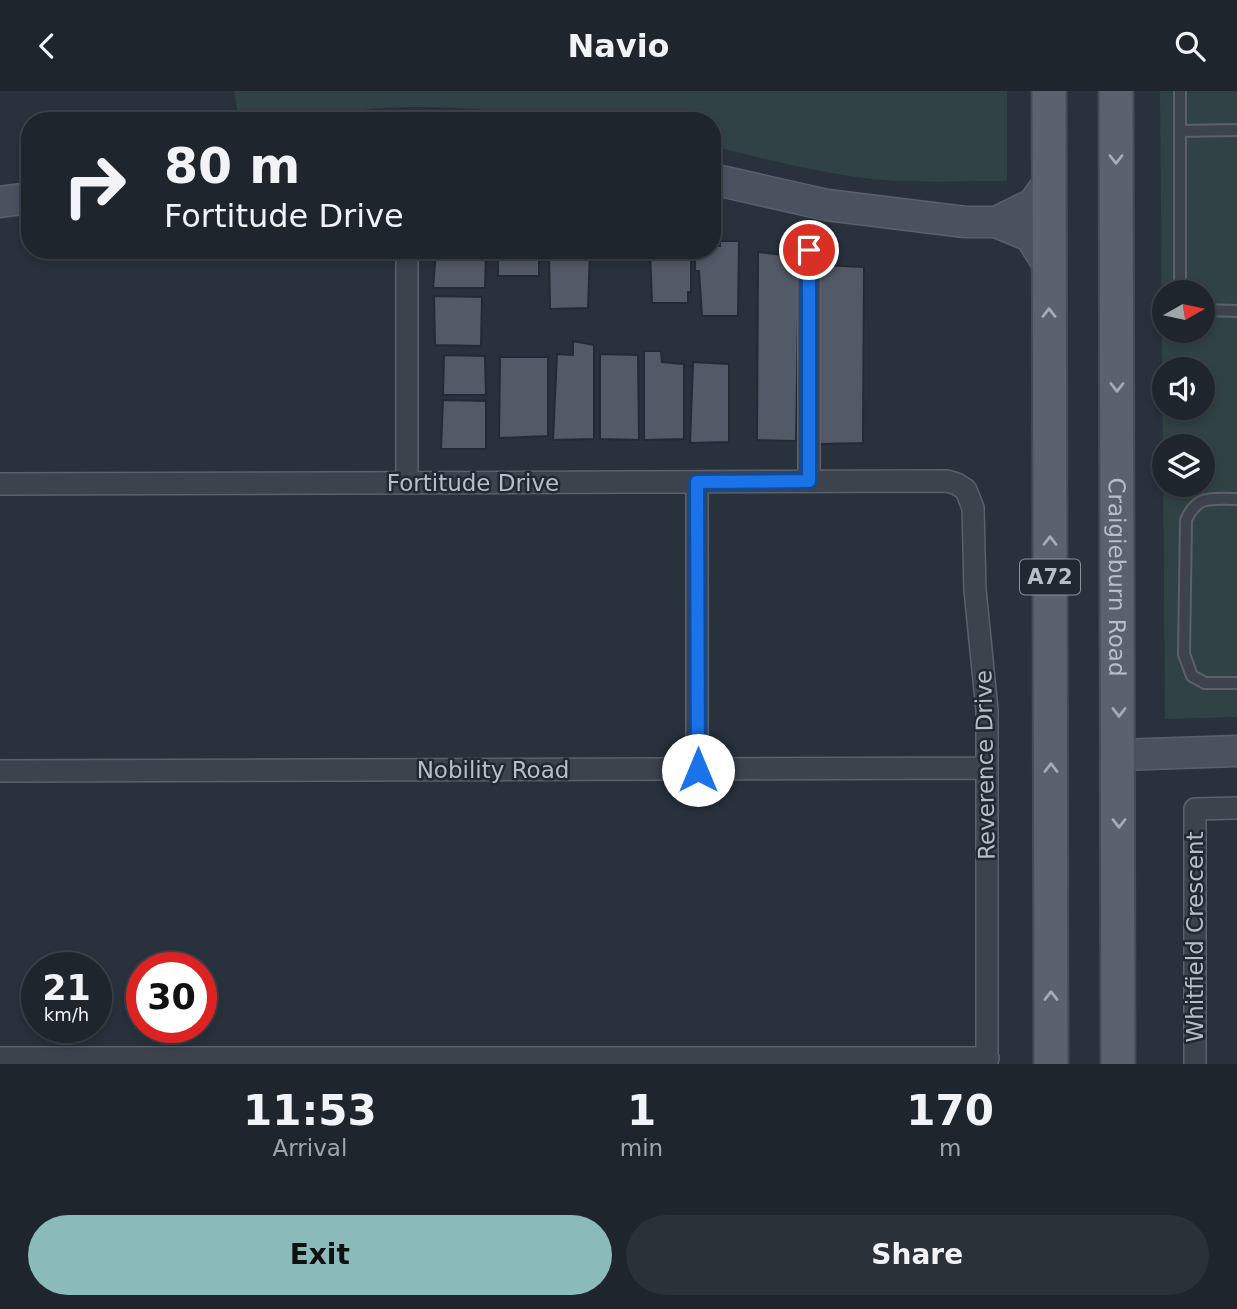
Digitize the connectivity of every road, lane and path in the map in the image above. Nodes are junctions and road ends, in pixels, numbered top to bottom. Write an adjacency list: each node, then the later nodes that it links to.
1 (1049, 91): 7 (main road, A72)
2 (1116, 91): 25 (main road, Craigieburn Road, one-way to 25)
3 (1180, 91): 5 (lane)
4 (1237, 130): 5 (lane)
5 (1180, 131): 14 (lane)
6 (721, 181): 10 (street)
7 (1049, 181): 10 (street); 13 (main road, A72)
8 (21, 199): 9 (street)
9 (0, 202)
10 (996, 222): 13 (street)
11 (809, 250): 17 (street)
12 (407, 259): 20 (street)
13 (1049, 266): 32 (main road, A72, one-way to 13)
14 (1180, 280)
15 (1215, 310): 16 (lane)
16 (1237, 311)
17 (809, 481): 18 (street, Fortitude Drive); 19 (street, Fortitude Drive)
18 (947, 481): 26 (street, Reverence Drive)
19 (697, 482): 20 (street, Fortitude Drive); 27 (street)
20 (407, 483): 21 (street, Fortitude Drive)
21 (0, 484)
22 (1237, 499): 23 (lane)
23 (1237, 683)
24 (1237, 751): 25 (street)
25 (1119, 755): 33 (main road, Craigieburn Road, one-way to 33)
26 (987, 768): 27 (street, Nobility Road); 31 (street, Reverence Drive)
27 (698, 770): 28 (street, Nobility Road)
28 (0, 771)
29 (1237, 808): 34 (street, Whitfield Crescent)
30 (0, 1058): 31 (street)
31 (988, 1061)
32 (1051, 1064)
33 (1118, 1064)
34 (1195, 1064)

